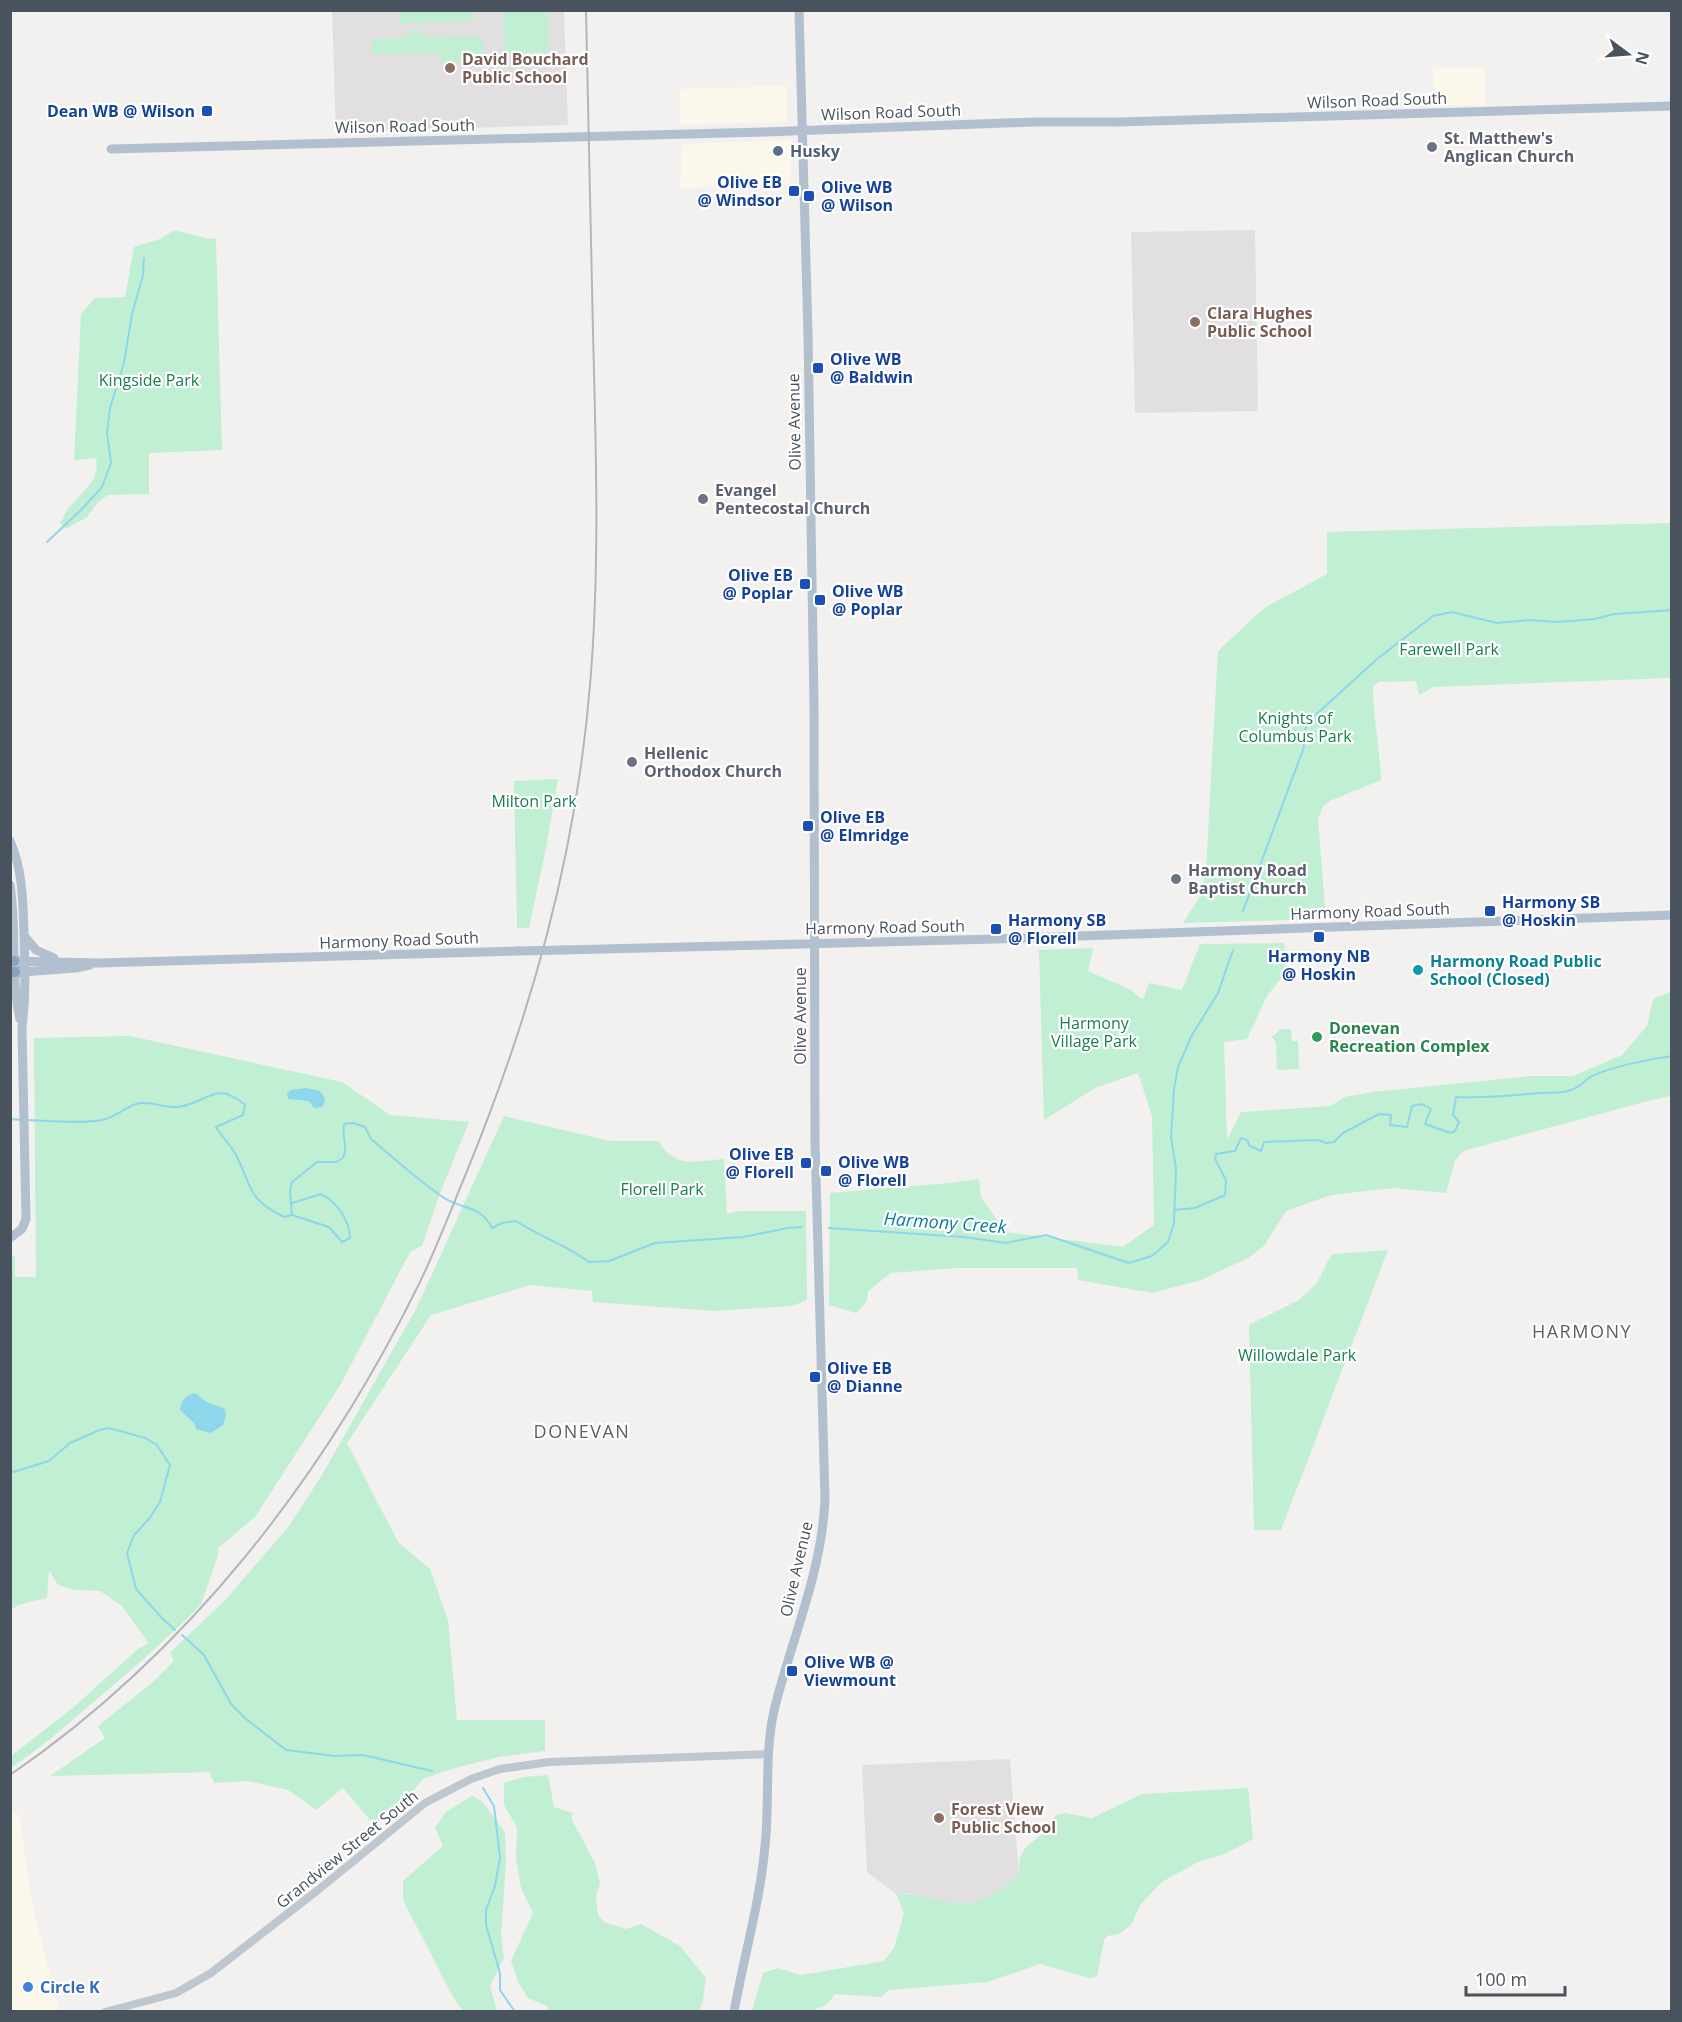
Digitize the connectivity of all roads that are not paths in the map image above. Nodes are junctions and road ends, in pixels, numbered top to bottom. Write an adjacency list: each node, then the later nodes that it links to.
1 (799, 10): 3 (main road, Olive Avenue)
2 (1671, 106): 3 (main road, Wilson Road South)
3 (801, 130): 4 (main road, Wilson Road South); 9 (main road, Olive Avenue)
4 (111, 149)
5 (10, 841): 8 (main road)
6 (10, 885): 12 (main road)
7 (1671, 915): 9 (main road, Harmony Road South)
8 (24, 934): 10 (main road); 12 (main road)
9 (815, 944): 11 (main road, Harmony Road South, bridge); 14 (main road, Olive Avenue)
10 (65, 961): 11 (main road, Harmony Road South); 12 (main road, Harmony Road South)
11 (98, 963): 12 (main road, Harmony Road South)
12 (17, 967): 13 (main road)
13 (10, 1238)
14 (769, 1754): 15 (street, Grandview Street South); 16 (main road, Olive Avenue)
15 (105, 2012)
16 (735, 2012)

